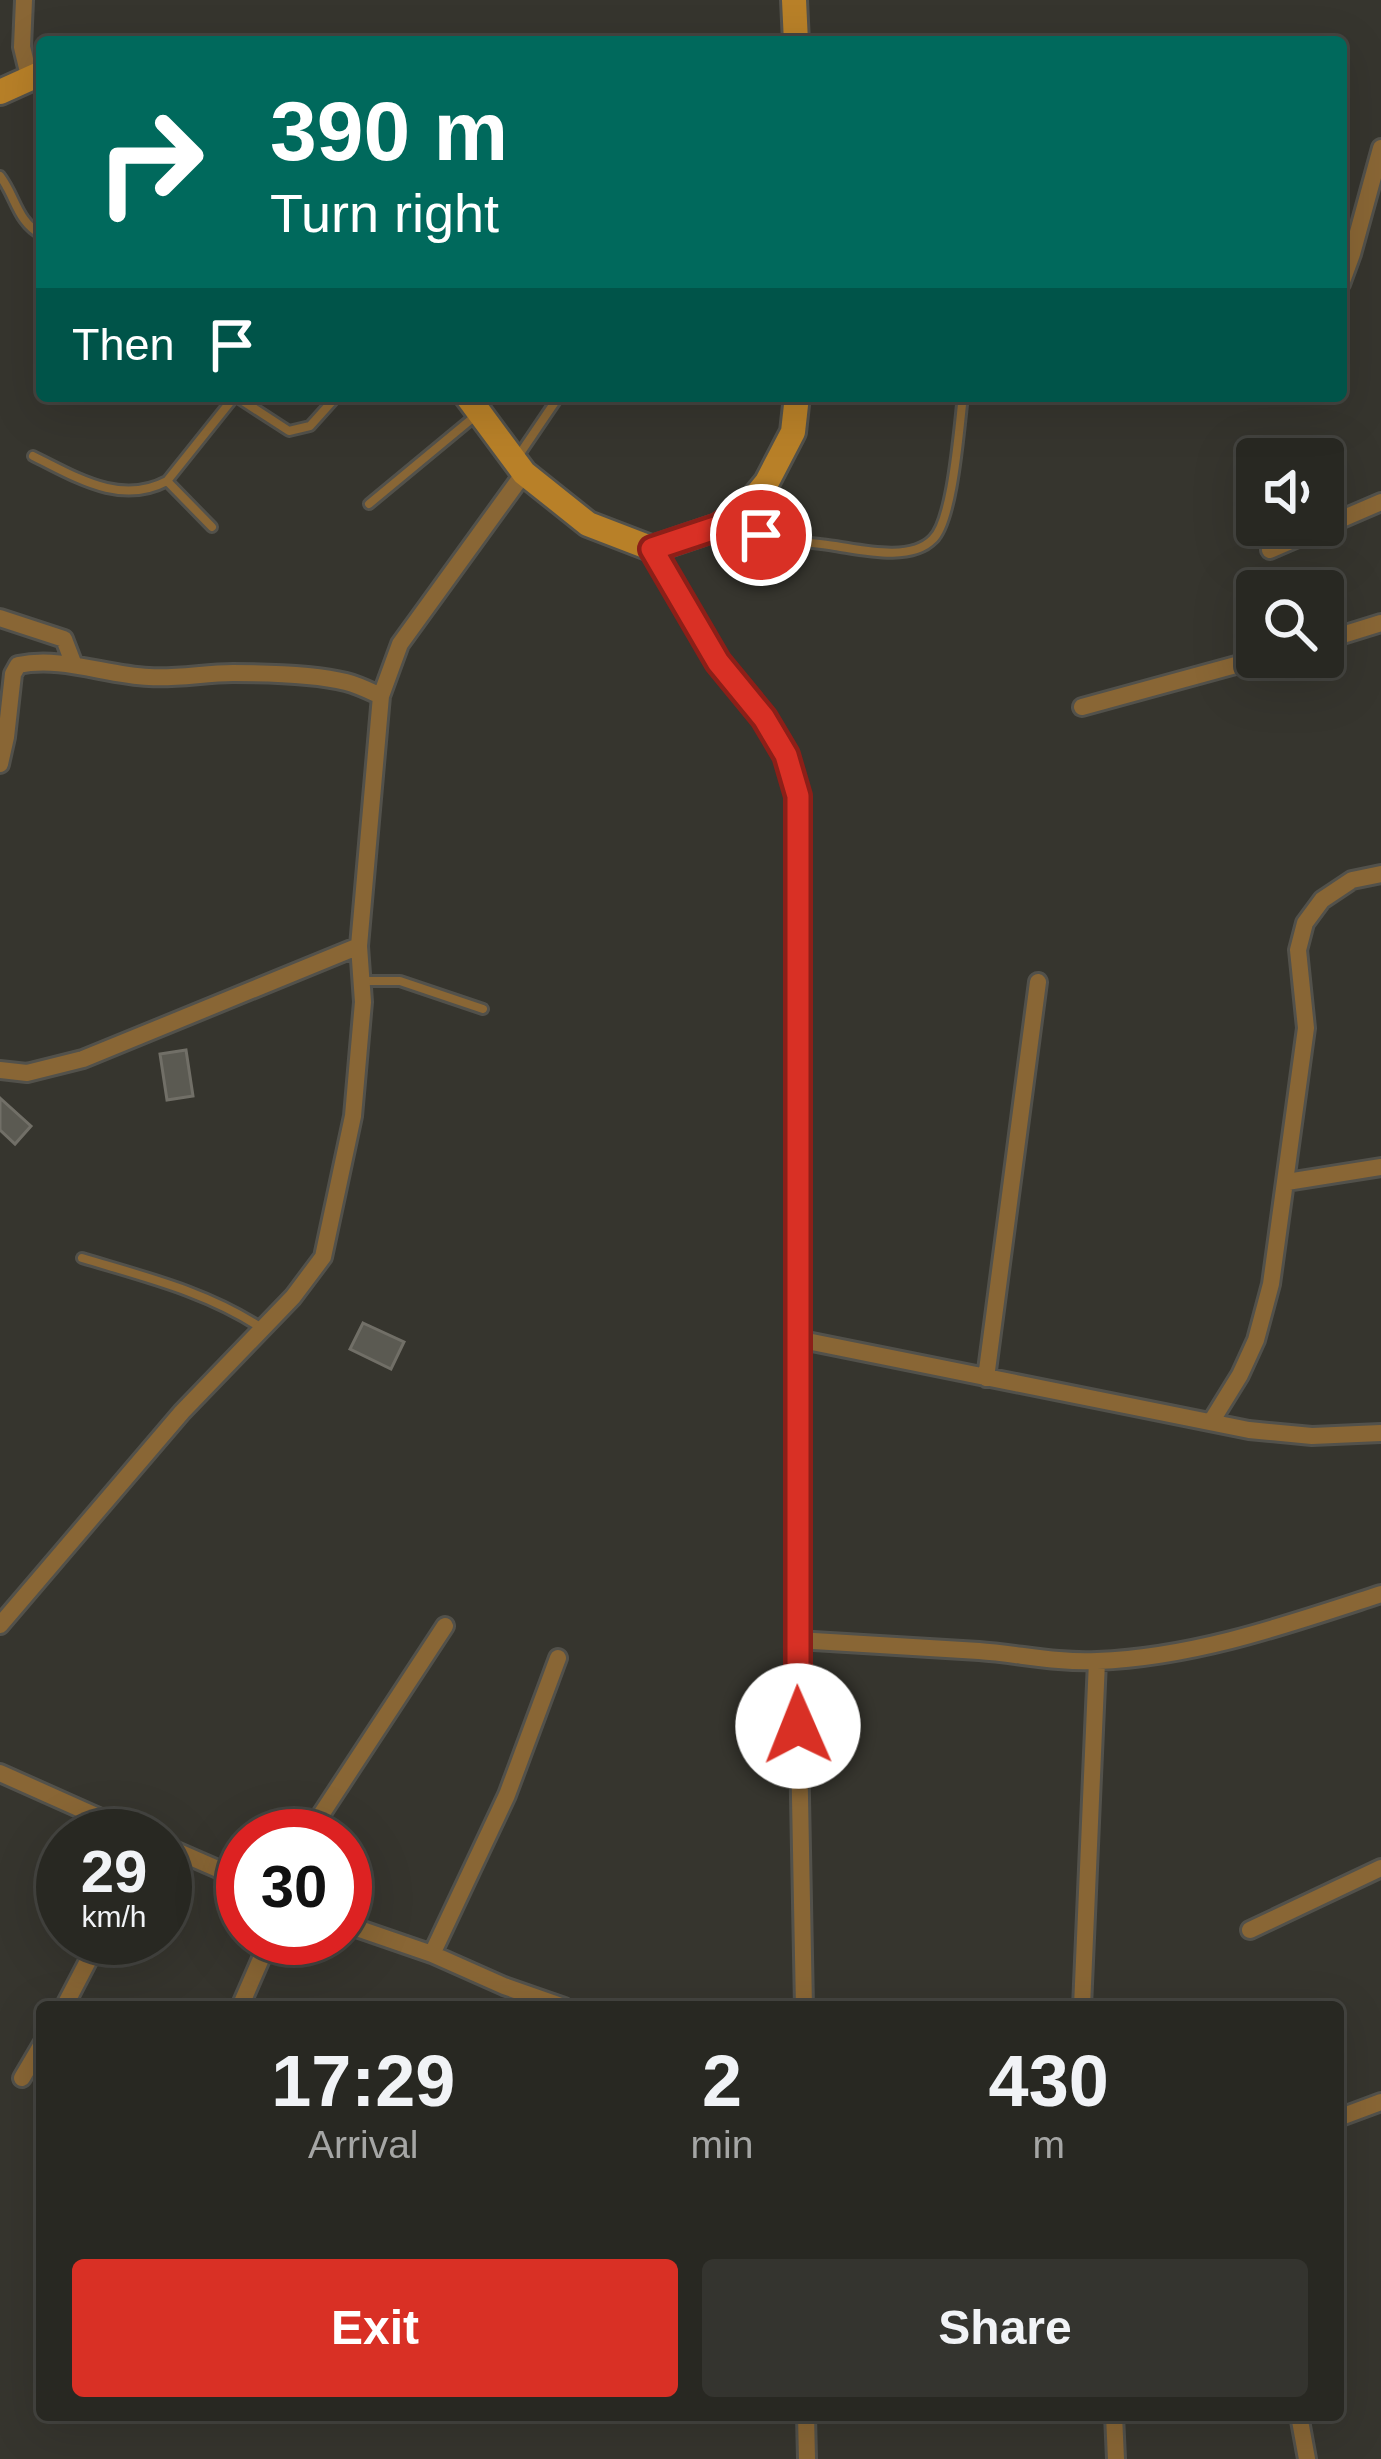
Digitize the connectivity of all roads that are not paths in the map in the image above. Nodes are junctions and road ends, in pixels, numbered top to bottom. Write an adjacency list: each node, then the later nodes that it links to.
1 (24, 0): 4 (street)
2 (794, 0): 3 (street)
3 (796, 36)
4 (36, 75): 5 (street)
5 (0, 92)
6 (1381, 148): 9 (street)
7 (0, 176): 8 (lane)
8 (36, 231)
9 (1347, 268)
10 (230, 402): 19 (lane)
11 (244, 402): 12 (lane)
12 (332, 402)
13 (556, 402): 18 (lane)
14 (797, 402): 22 (street)
15 (962, 402): 22 (lane)
16 (473, 404): 18 (street); 21 (lane)
17 (33, 456): 19 (lane)
18 (520, 468): 24 (street); 31 (street)
19 (167, 481): 23 (lane)
20 (1381, 502): 25 (street)
21 (370, 504)
22 (731, 518): 24 (street)
23 (212, 527)
24 (652, 549): 44 (street)
25 (1270, 550)
26 (0, 619): 29 (street)
27 (1381, 623): 28 (street)
28 (1344, 634)
29 (74, 665): 31 (street); 33 (street)
30 (1236, 665): 32 (street)
31 (382, 696): 35 (street)
32 (1082, 707)
33 (0, 764)
34 (1381, 874): 41 (street)
35 (359, 946): 36 (street); 39 (street)
36 (361, 981): 38 (lane); 43 (street)
37 (1038, 982): 45 (street)
38 (483, 1009)
39 (0, 1070)
40 (1381, 1167): 41 (street)
41 (1287, 1182): 46 (street)
42 (82, 1258): 43 (lane)
43 (263, 1329): 49 (street)
44 (797, 1339): 45 (street); 51 (street)
45 (986, 1378): 46 (street)
46 (1211, 1422): 47 (street)
47 (1381, 1433)
48 (1381, 1594): 53 (street)
49 (0, 1625)
50 (445, 1626): 56 (street)
51 (796, 1640): 53 (street); 66 (street)
52 (558, 1658): 60 (street)
53 (1097, 1661): 67 (street)
54 (0, 1773): 55 (street)
55 (81, 1809)
56 (325, 1809)
57 (1381, 1868): 58 (street)
58 (1250, 1930)
59 (372, 1933): 60 (street)
60 (432, 1954): 65 (street)
61 (86, 1965): 63 (street)
62 (258, 1965): 64 (street)
63 (67, 2001)
64 (243, 2001)
65 (546, 2001)
66 (804, 2001)
67 (1082, 2001)
68 (36, 2054): 69 (street)
69 (22, 2078)
70 (1381, 2102): 71 (street)
71 (1344, 2116)
72 (806, 2421): 75 (street)
73 (1114, 2421): 76 (street)
74 (1300, 2421): 77 (street)
75 (807, 2459)
76 (1116, 2459)
77 (1307, 2459)

